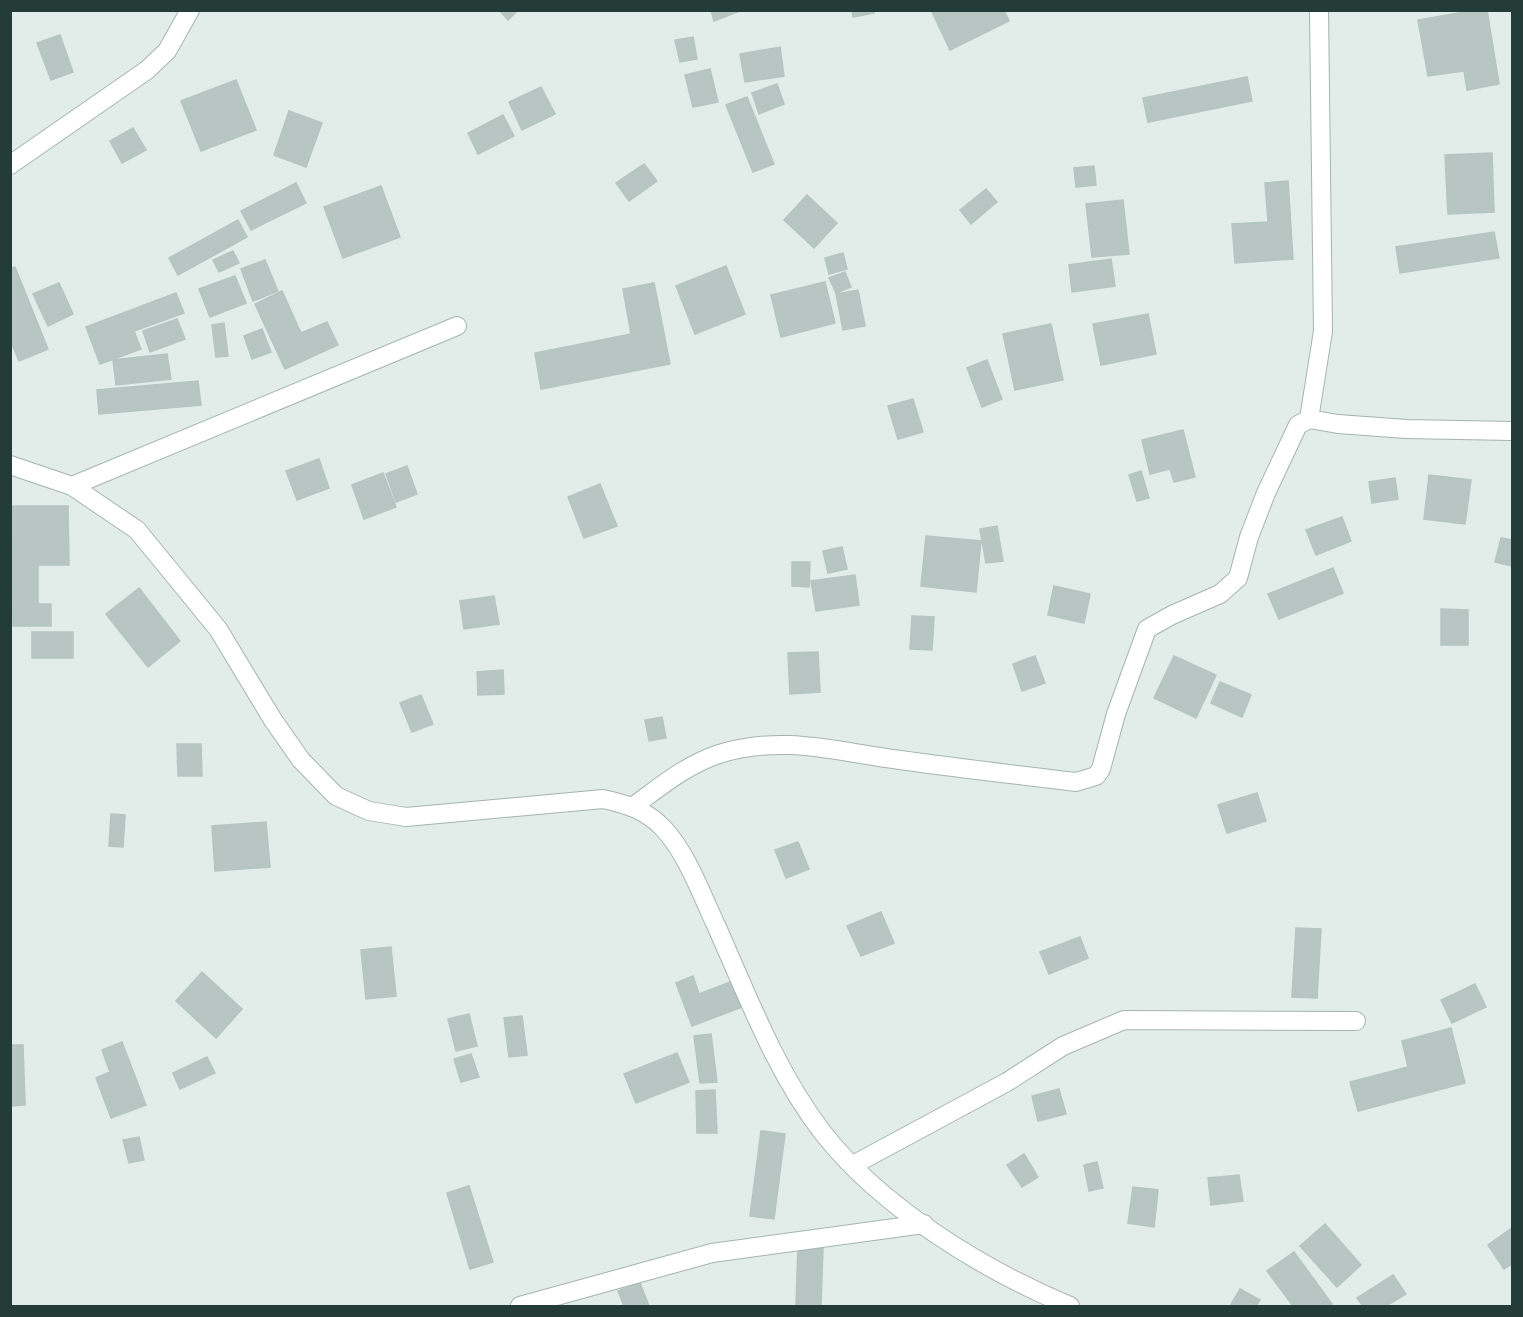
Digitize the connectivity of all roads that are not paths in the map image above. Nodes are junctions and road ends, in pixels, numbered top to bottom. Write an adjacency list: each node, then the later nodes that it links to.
1 (190, 10): 3 (street)
2 (1319, 10): 5 (street)
3 (10, 165)
4 (457, 326): 8 (street)
5 (1309, 419): 6 (street); 9 (street)
6 (1512, 431)
7 (10, 465): 8 (street)
8 (72, 486): 9 (street)
9 (634, 806): 11 (street)
10 (1356, 1021): 11 (street)
11 (853, 1165): 12 (street)
12 (924, 1224): 13 (street); 14 (street)
13 (520, 1306)
14 (1070, 1306)

